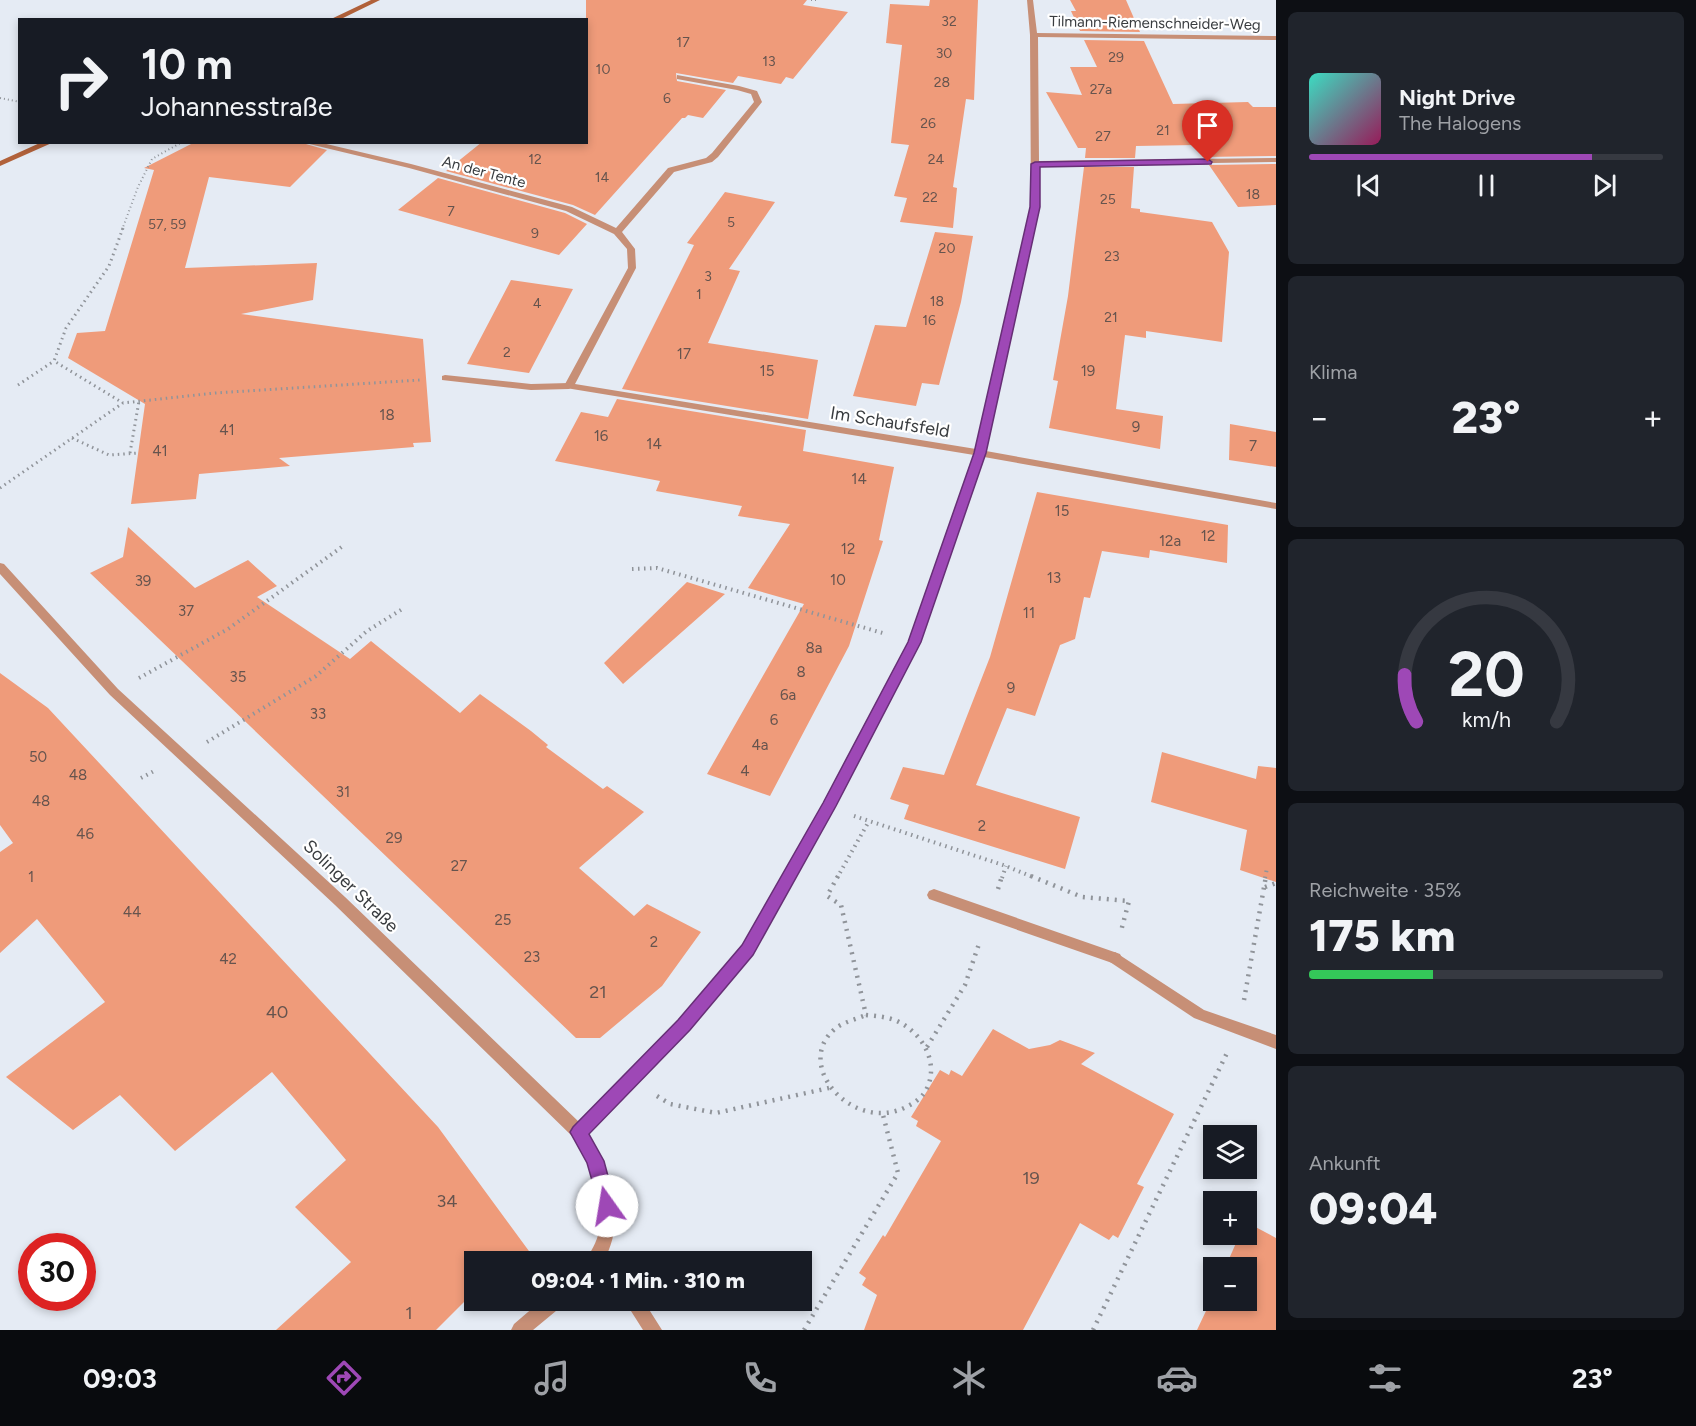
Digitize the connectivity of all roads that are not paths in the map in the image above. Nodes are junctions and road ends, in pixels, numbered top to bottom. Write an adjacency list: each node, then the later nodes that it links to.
1 (378, 0): 3 (main road)
2 (1030, 0): 4 (street)
3 (337, 18)
4 (1034, 34): 5 (street, Tilmann-Riemenschneider-Weg); 11 (street)
5 (1276, 38)
6 (680, 77): 12 (street)
7 (45, 144): 10 (main road)
8 (314, 144): 12 (street, An der Tente)
9 (1276, 160): 11 (street)
10 (0, 164)
11 (1035, 164): 15 (street)
12 (617, 232): 14 (street)
13 (445, 378): 14 (street, Im Schaufsfeld)
14 (568, 386): 15 (street, Im Schaufsfeld)
15 (980, 453): 16 (street, Im Schaufsfeld); 20 (street)
16 (1276, 506)
17 (0, 567): 20 (street, Solinger Straße)
18 (933, 895): 19 (street)
19 (1276, 1042)
20 (579, 1132): 21 (street, Solinger Straße)
21 (601, 1251)
22 (543, 1311): 24 (street)
23 (640, 1311): 25 (street)
24 (520, 1330)
25 (653, 1330)

